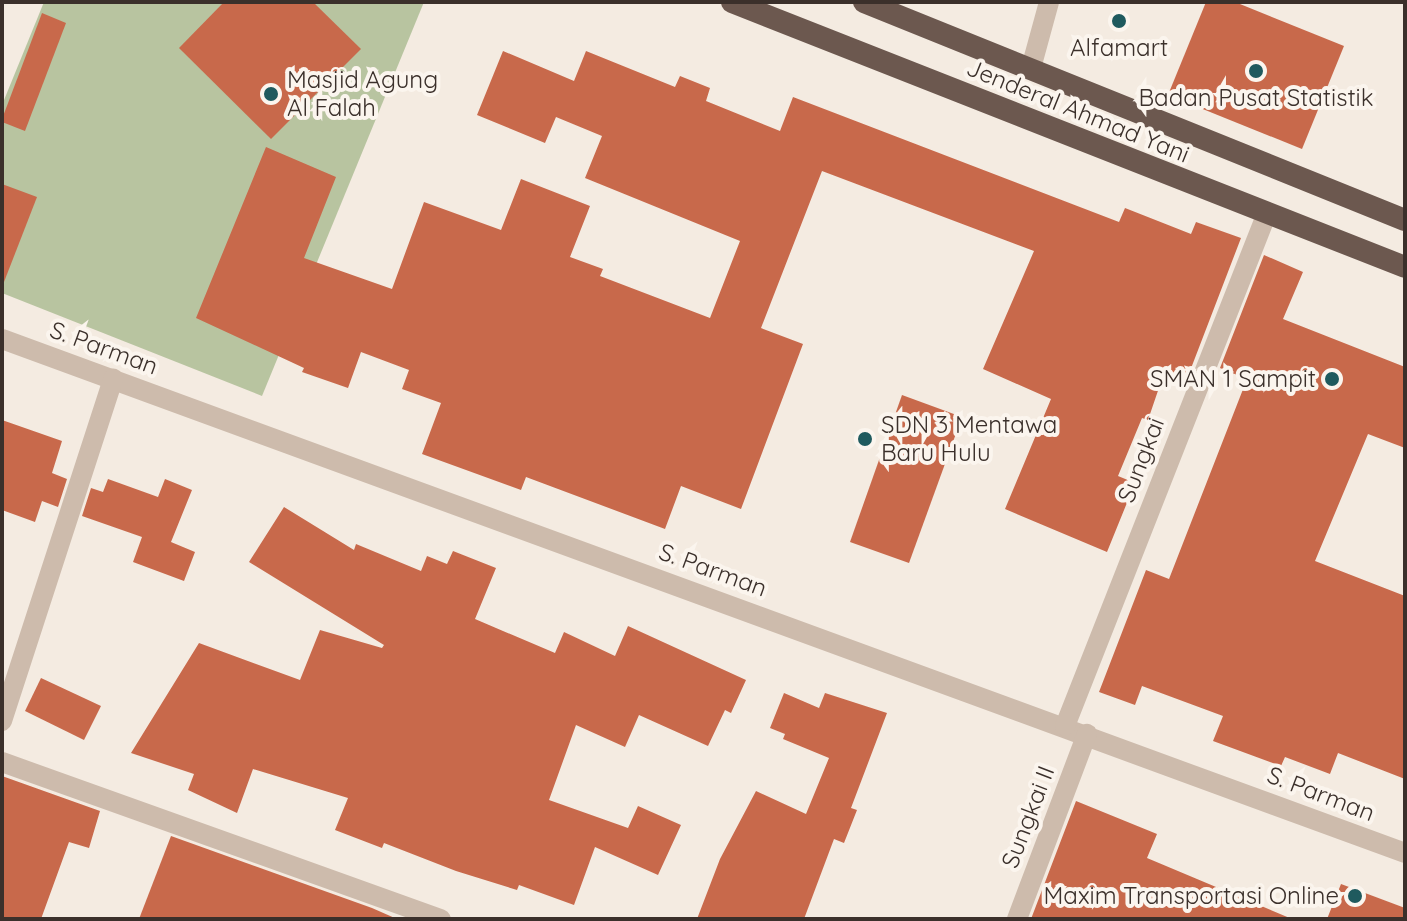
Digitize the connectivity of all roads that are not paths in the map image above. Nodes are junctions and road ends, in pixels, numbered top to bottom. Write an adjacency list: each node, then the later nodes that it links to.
1 (732, 2): 5 (highway, Jenderal Ahmad Yani)
2 (864, 2): 4 (highway, Jenderal Ahmad Yani)
3 (1049, 2): 4 (street)
4 (1031, 68): 6 (highway, Jenderal Ahmad Yani)
5 (1267, 213): 7 (highway, Jenderal Ahmad Yani); 11 (street, Sungkai)
6 (1405, 220)
7 (1405, 267)
8 (2, 339): 9 (street, S. Parman)
9 (113, 379): 10 (street); 11 (street, S. Parman)
10 (2, 721)
11 (1065, 726): 12 (street, S. Parman)
12 (1087, 734): 14 (street, S. Parman); 16 (street, Sungkai II)
13 (2, 762): 15 (street)
14 (1405, 853)
15 (441, 919)
16 (1017, 919)

